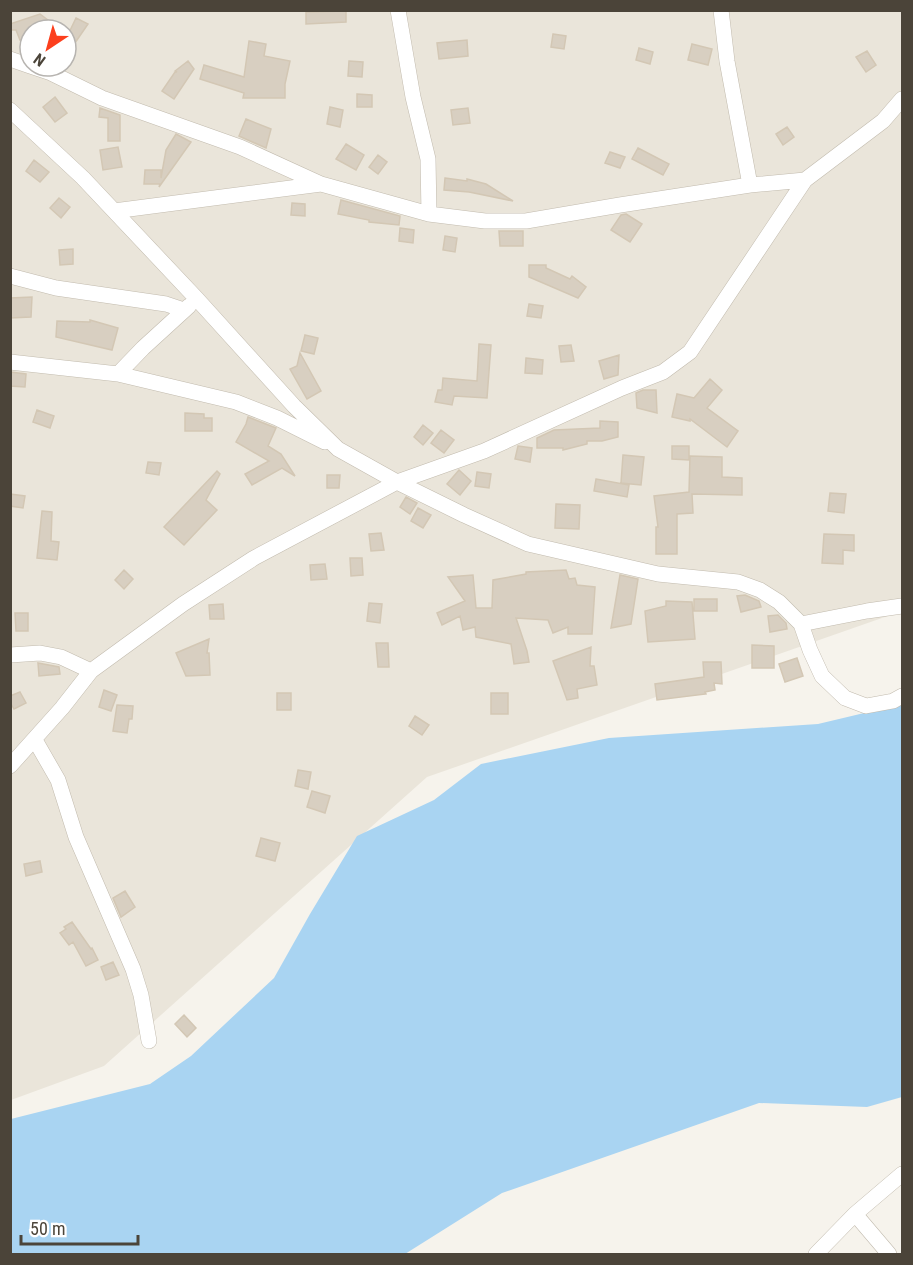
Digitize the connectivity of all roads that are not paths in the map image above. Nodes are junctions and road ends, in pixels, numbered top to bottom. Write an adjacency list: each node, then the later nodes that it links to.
1 (398, 10): 10 (street)
2 (721, 10): 8 (street)
3 (61, 78): 7 (street)
4 (903, 99): 6 (street)
5 (10, 110): 9 (street)
6 (805, 180): 8 (street); 17 (street)
7 (321, 184): 9 (street); 10 (street)
8 (750, 184): 10 (street)
9 (114, 211): 12 (street)
10 (429, 214)
11 (10, 276): 13 (street)
12 (197, 299): 13 (street); 16 (street)
13 (184, 310): 15 (street)
14 (10, 362): 15 (street)
15 (118, 374): 16 (street)
16 (338, 449): 17 (street)
17 (397, 482): 19 (street); 21 (street)
18 (903, 606): 19 (street)
19 (801, 624): 22 (street)
20 (10, 655): 21 (street)
21 (91, 671): 23 (street)
22 (903, 696)
23 (35, 740): 24 (street); 25 (street)
24 (10, 766)
25 (149, 1041)
26 (903, 1174): 27 (street)
27 (855, 1214): 28 (street); 29 (street)
28 (816, 1254)
29 (889, 1254)

